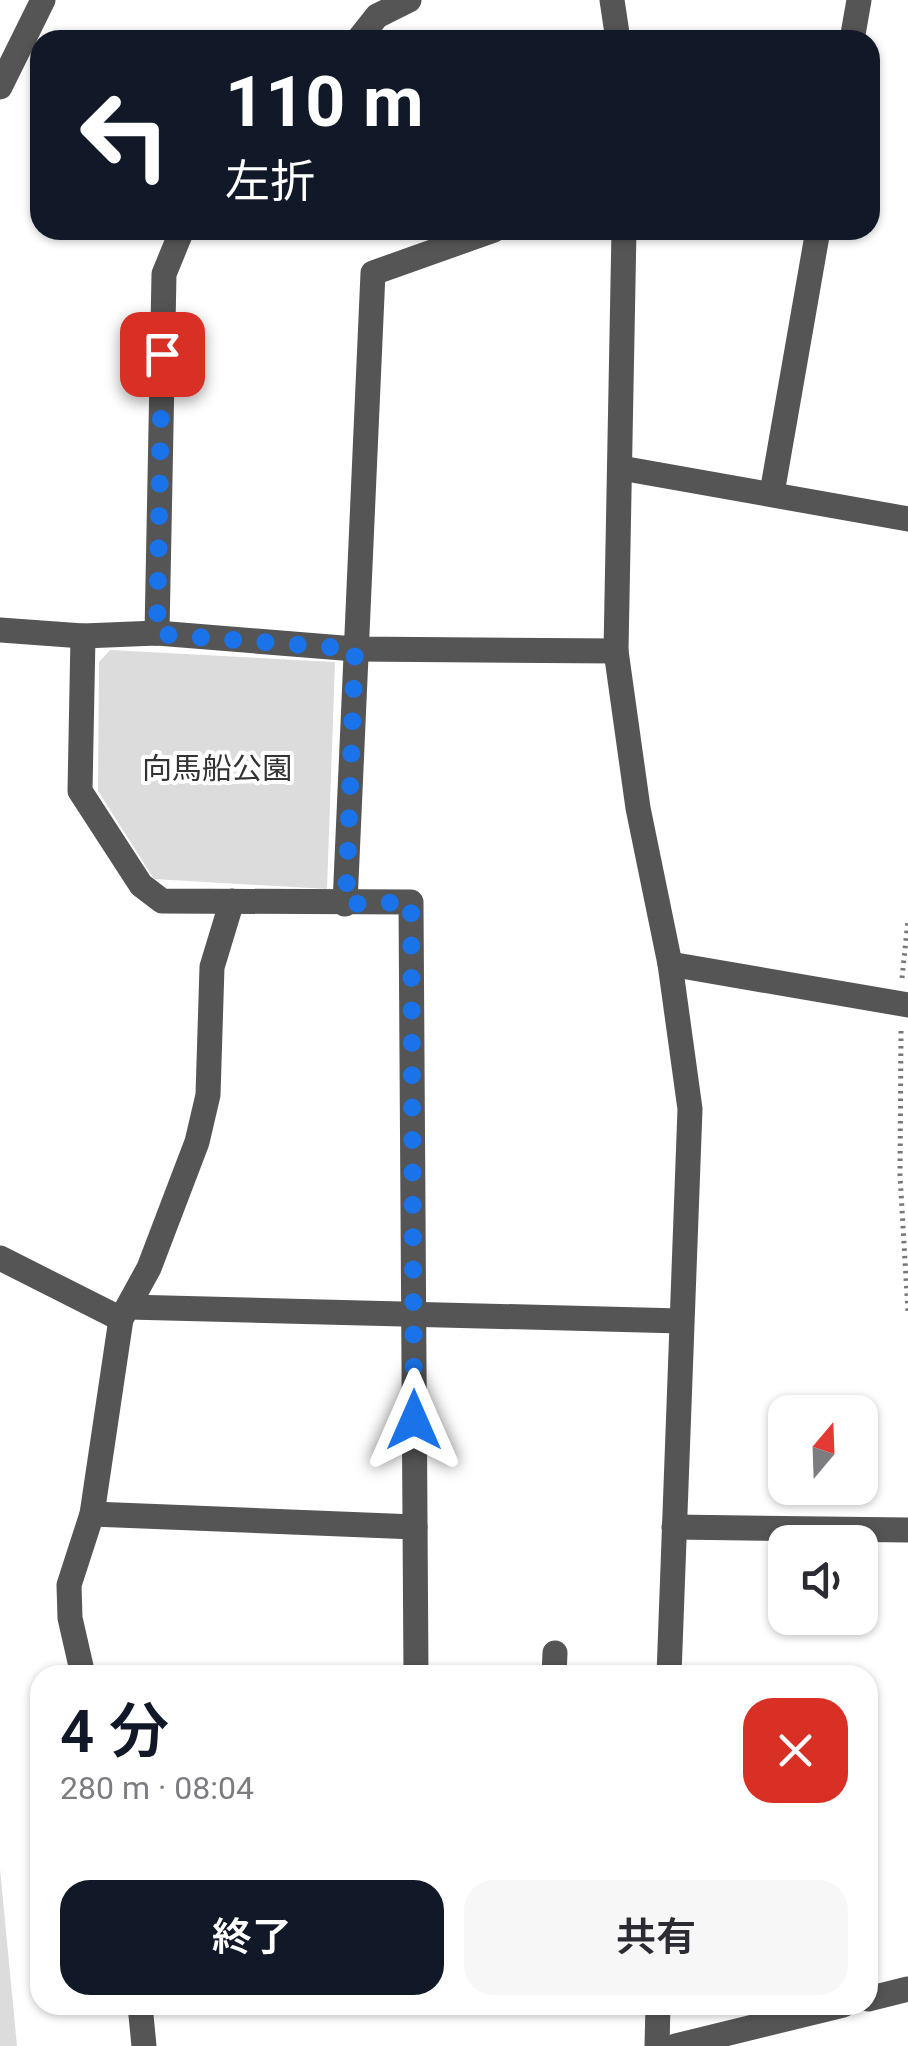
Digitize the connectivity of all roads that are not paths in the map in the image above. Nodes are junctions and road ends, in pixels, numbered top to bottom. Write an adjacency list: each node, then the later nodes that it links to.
1 (43, 0): 8 (street)
2 (410, 0): 5 (street)
3 (612, 0): 6 (street)
4 (859, 0): 7 (street)
5 (366, 30)
6 (616, 30)
7 (854, 30)
8 (0, 87)
9 (178, 240): 17 (street)
10 (466, 240): 19 (street)
11 (624, 240): 13 (street)
12 (816, 240): 14 (street)
13 (621, 468): 14 (street); 20 (street)
14 (772, 493): 15 (street)
15 (908, 519)
16 (0, 630): 18 (street)
17 (157, 634): 18 (street); 19 (street)
18 (83, 636): 21 (street)
19 (355, 649): 20 (street); 22 (street)
20 (616, 652): 23 (street)
21 (232, 901): 22 (street); 26 (street)
22 (346, 904): 27 (street)
23 (670, 964): 24 (street); 28 (street)
24 (903, 1006)
25 (5, 1261): 26 (street)
26 (125, 1313): 27 (street); 29 (street)
27 (413, 1314): 28 (street); 30 (street)
28 (682, 1321): 31 (street)
29 (92, 1514): 30 (street); 33 (street)
30 (415, 1527): 34 (street)
31 (674, 1527): 32 (street); 35 (street)
32 (908, 1530)
33 (81, 1665)
34 (416, 1665)
35 (669, 1665)
36 (908, 1991): 37 (street)
37 (878, 1997)
38 (141, 2015): 41 (street)
39 (658, 2015): 42 (street)
40 (802, 2015): 43 (street)
41 (144, 2046)
42 (657, 2046)
43 (676, 2046)

